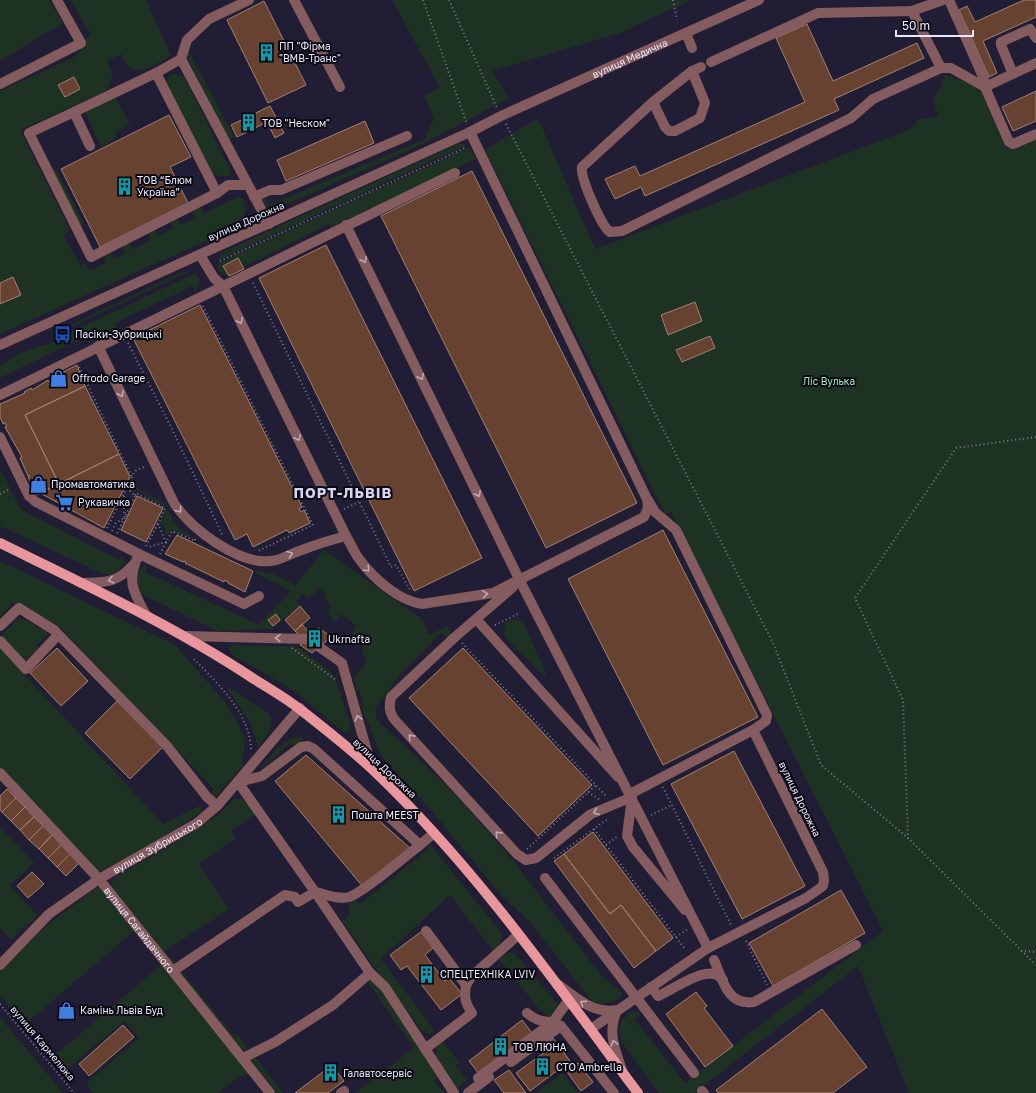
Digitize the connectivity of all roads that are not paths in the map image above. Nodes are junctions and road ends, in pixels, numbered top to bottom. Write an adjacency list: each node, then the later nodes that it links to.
1 (57, 0): 17 (street)
2 (249, 0): 11 (street)
3 (294, 0): 18 (street)
4 (759, 0): 8 (street, вулиця Медична)
5 (943, 0): 7 (street)
6 (949, 0): 19 (street)
7 (912, 11): 12 (street); 14 (street)
8 (686, 33): 10 (street); 22 (street, вулиця Медична)
9 (1036, 38): 16 (street)
10 (692, 48)
11 (181, 59): 15 (street); 28 (street)
12 (711, 62)
13 (1036, 63): 16 (street)
14 (941, 68): 19 (street); 20 (street)
15 (156, 74): 21 (street); 29 (street)
16 (1013, 74): 19 (street)
17 (0, 84)
18 (340, 87)
19 (985, 87): 24 (street)
20 (653, 102): 20 (street)
21 (74, 112): 26 (street); 29 (street)
22 (501, 116): 23 (street, вулиця Дорожна)
23 (470, 132): 31 (street, вулиця Дорожна); 39 (street)
24 (1036, 134)
25 (407, 136): 30 (street)
26 (90, 146)
27 (455, 174): 32 (street)
28 (248, 185): 29 (street); 30 (street)
29 (217, 194)
30 (254, 197): 31 (street)
31 (269, 224): 33 (street, вулиця Дорожна)
32 (346, 225): 34 (street); 43 (street, one-way to 43)
33 (200, 255): 34 (street); 35 (street, вулиця Дорожна)
34 (223, 286): 36 (street); 40 (street, one-way to 40)
35 (0, 345)
36 (98, 346): 37 (street); 40 (street, one-way to 40)
37 (0, 395)
38 (0, 437): 42 (street)
39 (647, 499): 43 (street); 53 (street)
40 (346, 536): 43 (street, one-way to 43)
41 (0, 544): 44 (main road, вулиця Дорожна)
42 (136, 559): 44 (street, вулиця Дорожна, one-way to 44); 45 (street); 46 (street)
43 (520, 581): 47 (street); 57 (street)
44 (81, 583): 46 (main road, вулиця Дорожна)
45 (259, 596)
46 (146, 615): 50 (main road, вулиця Дорожна)
47 (477, 620): 57 (street); 57 (street, one-way to 47)
48 (0, 626): 49 (street)
49 (58, 635): 51 (street); 58 (street)
50 (185, 636): 52 (main road, вулиця Дорожна); 54 (street, one-way to 50)
51 (0, 641)
52 (300, 708): 54 (main road, вулиця Дорожна); 56 (street, вулиця Зубрицького)
53 (753, 730): 57 (street); 68 (street, вулиця Дорожна)
54 (372, 769): 59 (main road, вулиця Дорожна)
55 (0, 773): 62 (street, вулиця Сагайдачного)
56 (238, 782): 58 (street, вулиця Зубрицького); 60 (street); 63 (street)
57 (630, 793): 64 (street); 64 (street)
58 (217, 806): 62 (street, вулиця Зубрицького)
59 (434, 833): 60 (street); 66 (main road, вулиця Дорожна)
60 (420, 845): 63 (street)
61 (545, 878): 77 (street)
62 (99, 879): 70 (street, вулиця Зубрицького); 71 (street, вулиця Сагайдачного)
63 (315, 892): 71 (street); 72 (street)
64 (692, 925): 68 (street)
65 (426, 931): 75 (street)
66 (518, 935): 73 (main road, вулиця Дорожна); 75 (street)
67 (856, 944): 74 (street)
68 (708, 948): 76 (street, вулиця Дорожна)
69 (714, 960): 74 (street)
70 (0, 966)
71 (173, 971): 84 (street, вулиця Сагайдачного)
72 (370, 973): 83 (street); 84 (street)
73 (554, 982): 78 (main road, вулиця Дорожна); 79 (street, one-way to 73)
74 (724, 982): 76 (street)
75 (466, 985): 83 (street)
76 (651, 987): 77 (street, вулиця Дорожна)
77 (636, 997): 79 (street, вулиця Дорожна); 85 (street)
78 (568, 1001): 81 (street); 82 (main road, вулиця Дорожна)
79 (617, 1010): 82 (street, вулиця Дорожна); 86 (street, one-way to 79)
80 (527, 1013): 81 (street)
81 (557, 1024): 87 (street); 90 (street); 91 (street)
82 (590, 1029): 86 (main road, вулиця Дорожна)
83 (425, 1049): 89 (street)
84 (243, 1058): 88 (street, вулиця Сагайдачного)
85 (694, 1073)
86 (624, 1074): 92 (main road, вулиця Дорожна)
87 (478, 1078)
88 (270, 1093)
89 (454, 1093)
90 (468, 1093)
91 (614, 1093)
92 (638, 1093)

